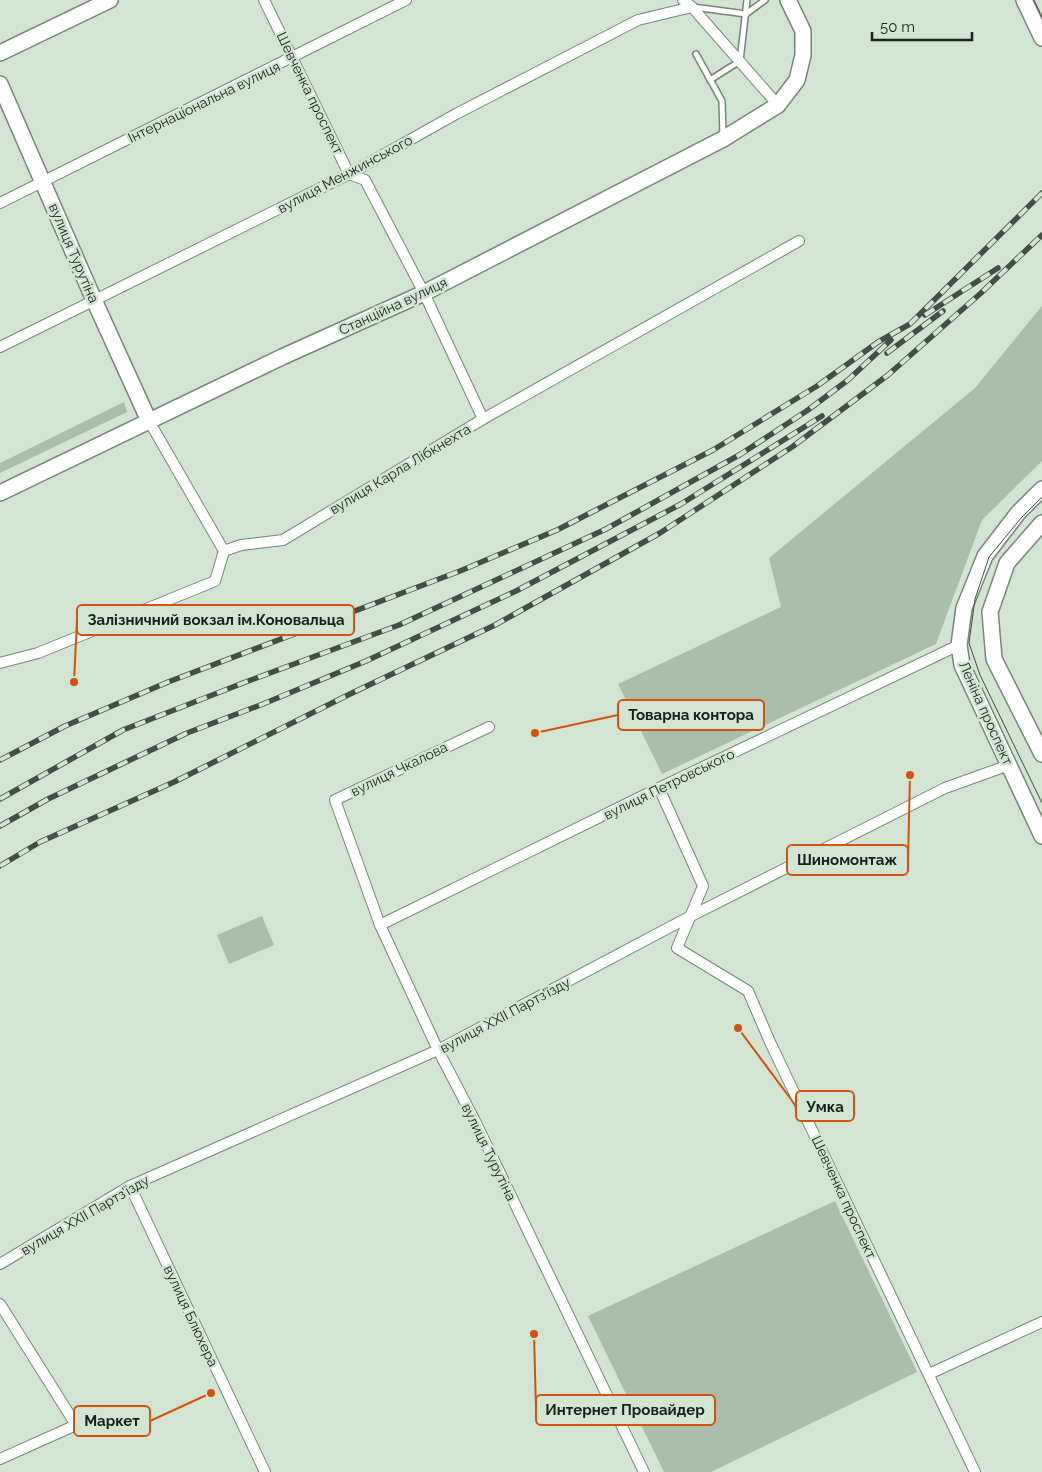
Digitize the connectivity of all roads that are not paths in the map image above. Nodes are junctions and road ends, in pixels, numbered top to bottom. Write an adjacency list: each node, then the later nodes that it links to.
1 (110, 0): 12 (street)
2 (264, 0): 14 (street, Шевченка проспект)
3 (406, 0): 14 (street, Інтернаціональна вулиця)
4 (683, 0): 9 (street)
5 (747, 0): 10 (lane)
6 (765, 0): 10 (lane)
7 (788, 0): 18 (street)
8 (1024, 0): 11 (street)
9 (692, 7): 10 (lane); 15 (street); 20 (street, вулиця Менжинського)
10 (746, 14): 15 (lane)
11 (1042, 38)
12 (0, 52)
13 (696, 54): 16 (lane)
14 (293, 58): 20 (street, Шевченка проспект); 21 (street, Інтернаціональна вулиця)
15 (740, 61): 16 (lane); 18 (street)
16 (710, 80): 19 (lane)
17 (0, 84): 21 (street, вулиця Турутіна)
18 (778, 105): 19 (street, Станційна вулиця)
19 (723, 139): 24 (street, Станційна вулиця)
20 (349, 174): 24 (street); 25 (street, вулиця Менжинського)
21 (43, 182): 22 (street, Інтернаціональна вулиця); 25 (street, вулиця Турутіна)
22 (0, 203)
23 (799, 241): 27 (street, вулиця Карла Лібкнехта)
24 (424, 293): 27 (street); 28 (street, Станційна вулиця)
25 (94, 300): 26 (street, вулиця Менжинського); 28 (street, вулиця Турутіна)
26 (0, 347)
27 (483, 419): 32 (street, вулиця Карла Лібкнехта)
28 (149, 421): 30 (street, Станційна вулиця); 32 (street)
29 (1042, 489): 33 (street, Леніна проспект)
30 (0, 492)
31 (1042, 523): 36 (street)
32 (224, 551): 34 (street)
33 (959, 645): 37 (street, Леніна проспект); 38 (street, вулиця Петровського)
34 (0, 663)
35 (489, 726): 39 (street, вулиця Чкалова)
36 (1042, 754)
37 (1009, 765): 40 (street, Леніна проспект); 41 (street, вулиця XXII Партз'їзду)
38 (659, 788): 41 (street, Шевченка проспект); 42 (street, вулиця Петровського)
39 (344, 827): 42 (street, вулиця Турутіна)
40 (1042, 836)
41 (689, 917): 43 (street, вулиця XXII Партз'їзду); 48 (street, Шевченка проспект)
42 (380, 924): 43 (street, вулиця Турутіна)
43 (438, 1050): 44 (street, вулиця XXII Партз'їзду); 51 (street, вулиця Турутіна)
44 (130, 1186): 45 (street, вулиця XXII Партз'їзду); 50 (street, вулиця Блюхера)
45 (0, 1264)
46 (0, 1304): 49 (street)
47 (1042, 1322): 48 (street)
48 (929, 1374): 52 (street, Шевченка проспект)
49 (0, 1459)
50 (264, 1472)
51 (644, 1472)
52 (975, 1472)

